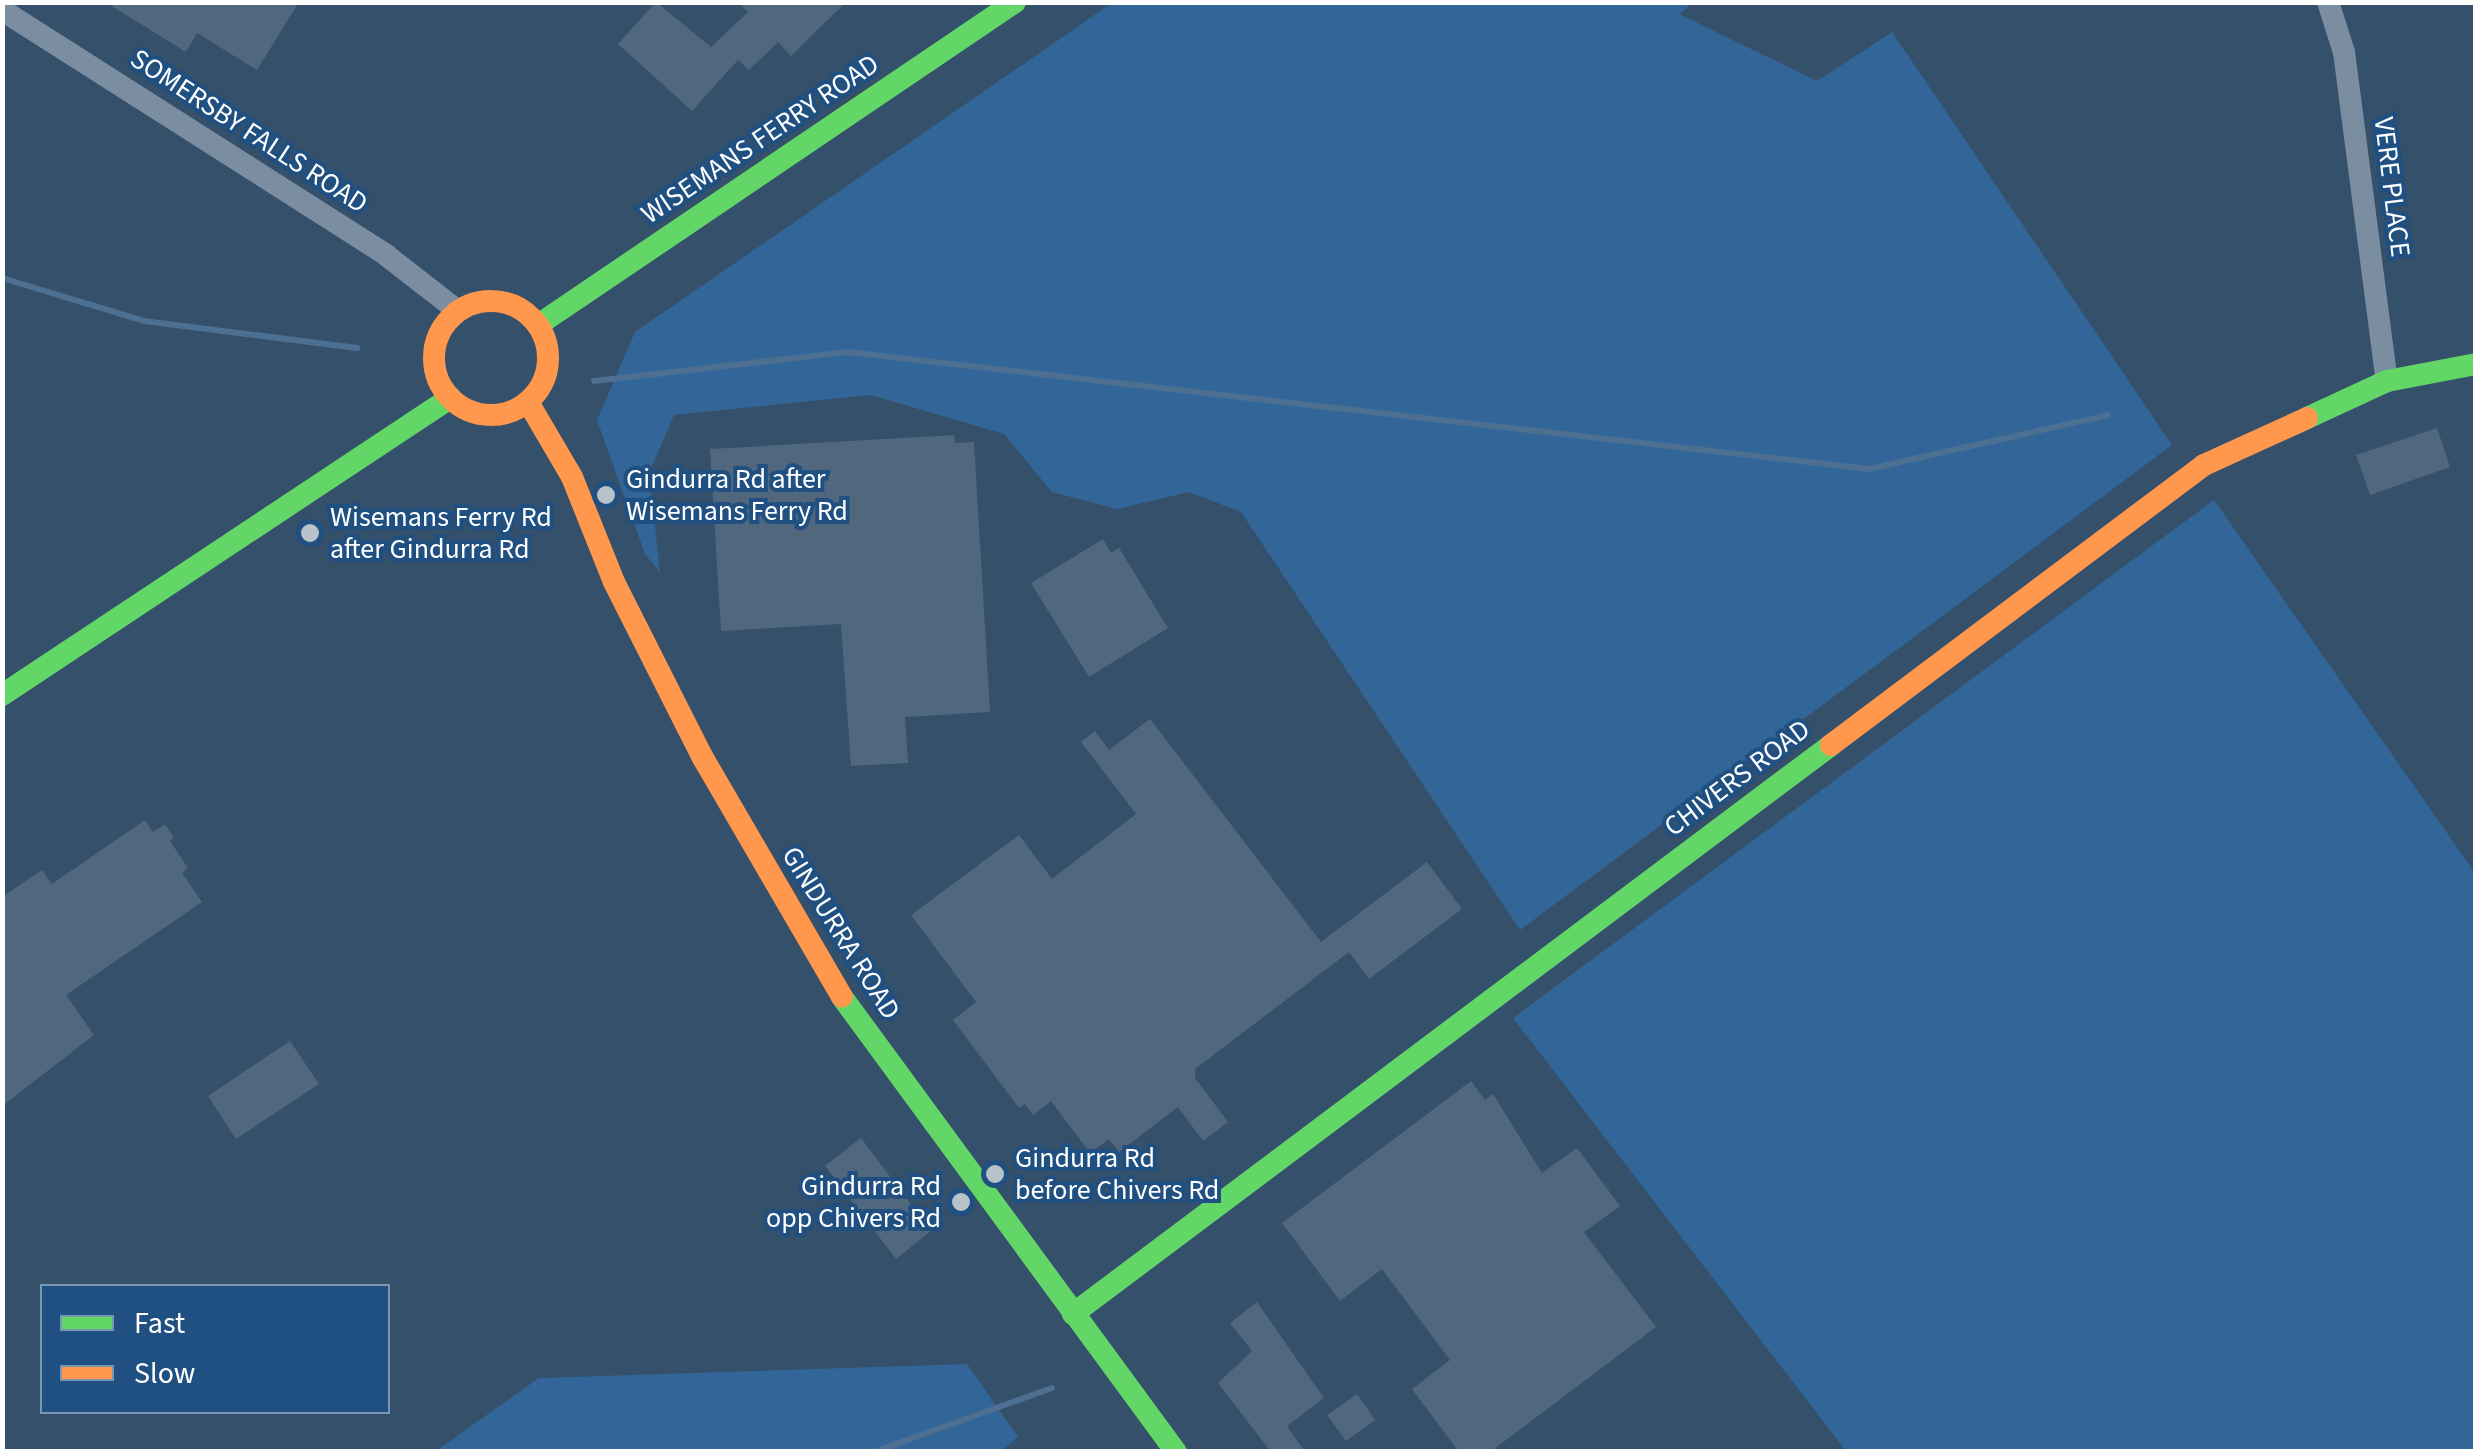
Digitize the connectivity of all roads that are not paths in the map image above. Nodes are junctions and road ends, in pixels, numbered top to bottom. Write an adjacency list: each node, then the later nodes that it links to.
1 (1015, 2): 5 (street, WISEMANS FERRY ROAD)
2 (2328, 2): 7 (street, VERE PLACE)
3 (2, 10): 4 (street, SOMERSBY FALLS ROAD)
4 (458, 311): 5 (street); 8 (street)
5 (538, 324): 9 (street)
6 (2476, 364): 7 (street, CHIVERS ROAD)
7 (2387, 382): 11 (street, CHIVERS ROAD)
8 (450, 398): 9 (street); 10 (street)
9 (528, 402): 11 (street, GINDURRA ROAD)
10 (2, 695)
11 (1073, 1314): 12 (street, GINDURRA ROAD)
12 (1176, 1452)

